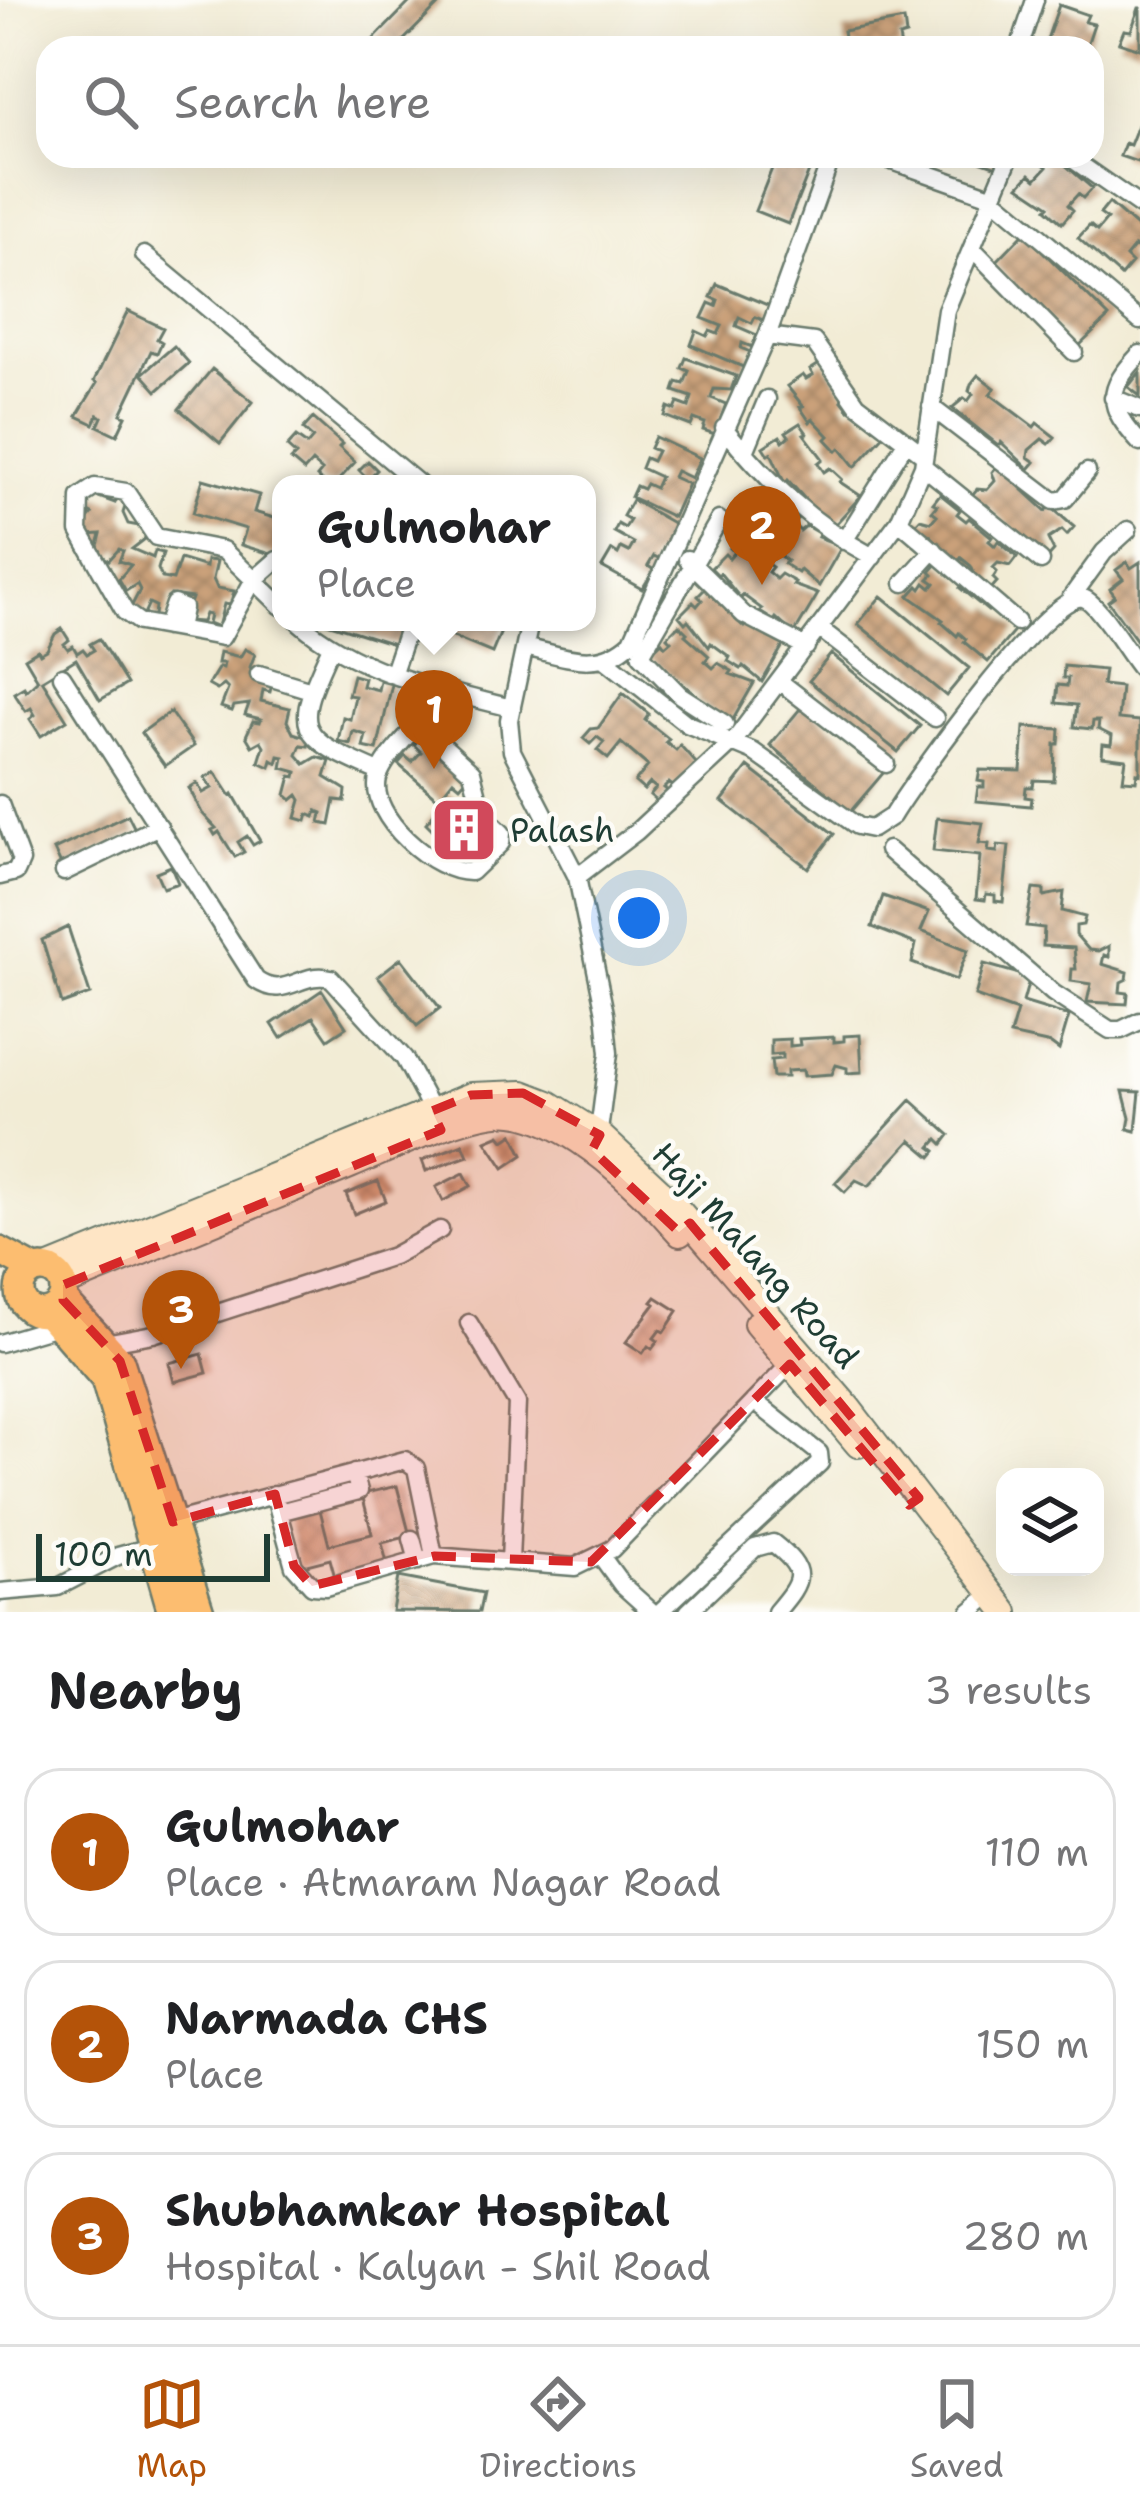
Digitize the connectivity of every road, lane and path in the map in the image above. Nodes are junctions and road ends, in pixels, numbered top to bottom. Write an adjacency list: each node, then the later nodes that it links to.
1 (1035, 0): 2 (street)
2 (1023, 36)
3 (828, 168): 12 (street)
4 (912, 168): 7 (street)
5 (1004, 168): 7 (street)
6 (1085, 168): 8 (street)
7 (991, 196): 9 (street); 11 (street)
8 (1140, 206)
9 (973, 249): 13 (street); 17 (street)
10 (144, 255): 25 (street)
11 (1140, 321)
12 (767, 336): 19 (street); 20 (street)
13 (1074, 352)
14 (1140, 355): 15 (street)
15 (1113, 398): 18 (street); 21 (street)
16 (767, 399): 22 (street)
17 (932, 407): 23 (street); 24 (street)
18 (1140, 409)
19 (724, 428): 22 (street); 30 (street)
20 (906, 442): 23 (street); 29 (street)
21 (1140, 443)
22 (745, 452): 29 (street)
23 (923, 461): 27 (street); 33 (street)
24 (1087, 472)
25 (408, 475)
26 (719, 520): 34 (street)
27 (898, 521): 31 (street); 32 (street)
28 (1128, 530): 37 (street)
29 (844, 541): 32 (street)
30 (674, 545): 34 (street); 46 (street)
31 (934, 550): 36 (street); 38 (street)
32 (873, 557): 39 (street)
33 (1041, 561)
34 (693, 564): 45 (street); 54 (street)
35 (270, 573): 35 (street)
36 (904, 584)
37 (1070, 599): 47 (street); 63 (street)
38 (1017, 622)
39 (820, 629): 45 (street); 56 (street)
40 (314, 631): 43 (street)
41 (407, 631): 48 (street)
42 (528, 631): 44 (street)
43 (331, 647): 48 (street); 53 (street)
44 (525, 647): 46 (street); 55 (street)
45 (806, 647): 51 (street)
46 (605, 660): 54 (street)
47 (1140, 668)
48 (393, 672): 52 (street)
49 (259, 674): 53 (street)
50 (62, 676): 62 (street)
51 (779, 681): 58 (street); 59 (street)
52 (433, 688): 55 (street); 57 (street)
53 (311, 690): 60 (street)
54 (674, 702): 58 (street)
55 (512, 708): 66 (street)
56 (935, 718)
57 (418, 723): 60 (street); 60 (street)
58 (730, 733): 63 (street); 66 (street)
59 (886, 764)
60 (379, 772)
61 (0, 804): 65 (street)
62 (159, 826): 64 (street); 68 (street)
63 (872, 829): 67 (street)
64 (64, 872)
65 (0, 876)
66 (577, 877): 69 (street)
67 (1140, 1021)
68 (437, 1121): 69 (main road, Haji Malang Road); 73 (main road, Haji Malang Road)
69 (596, 1142): 70 (main road, Haji Malang Road)
70 (685, 1228): 77 (main road, Haji Malang Road); 79 (main road, Haji Malang Road)
71 (440, 1230): 76 (street)
72 (0, 1251): 73 (main road)
73 (42, 1292): 75 (street); 76 (main road); 83 (main road)
74 (469, 1323): 86 (street)
75 (0, 1343)
76 (105, 1343): 81 (main road)
77 (790, 1364): 78 (street); 79 (main road, Haji Malang Road)
78 (754, 1401): 84 (street); 93 (street)
79 (914, 1502): 89 (main road, Haji Malang Road); 96 (main road, Haji Malang Road)
80 (277, 1503): 81 (street); 85 (street); 85 (street)
81 (173, 1522): 92 (main road)
82 (412, 1539): 85 (street)
83 (155, 1546): 87 (street); 91 (main road)
84 (601, 1556): 86 (street); 93 (street)
85 (426, 1558): 86 (street)
86 (509, 1561)
87 (52, 1589): 88 (street); 90 (street)
88 (0, 1592)
89 (980, 1609)
90 (48, 1612)
91 (172, 1612)
92 (200, 1612)
93 (656, 1612)
94 (688, 1612): 95 (street)
95 (776, 1612)
96 (1006, 1612)

